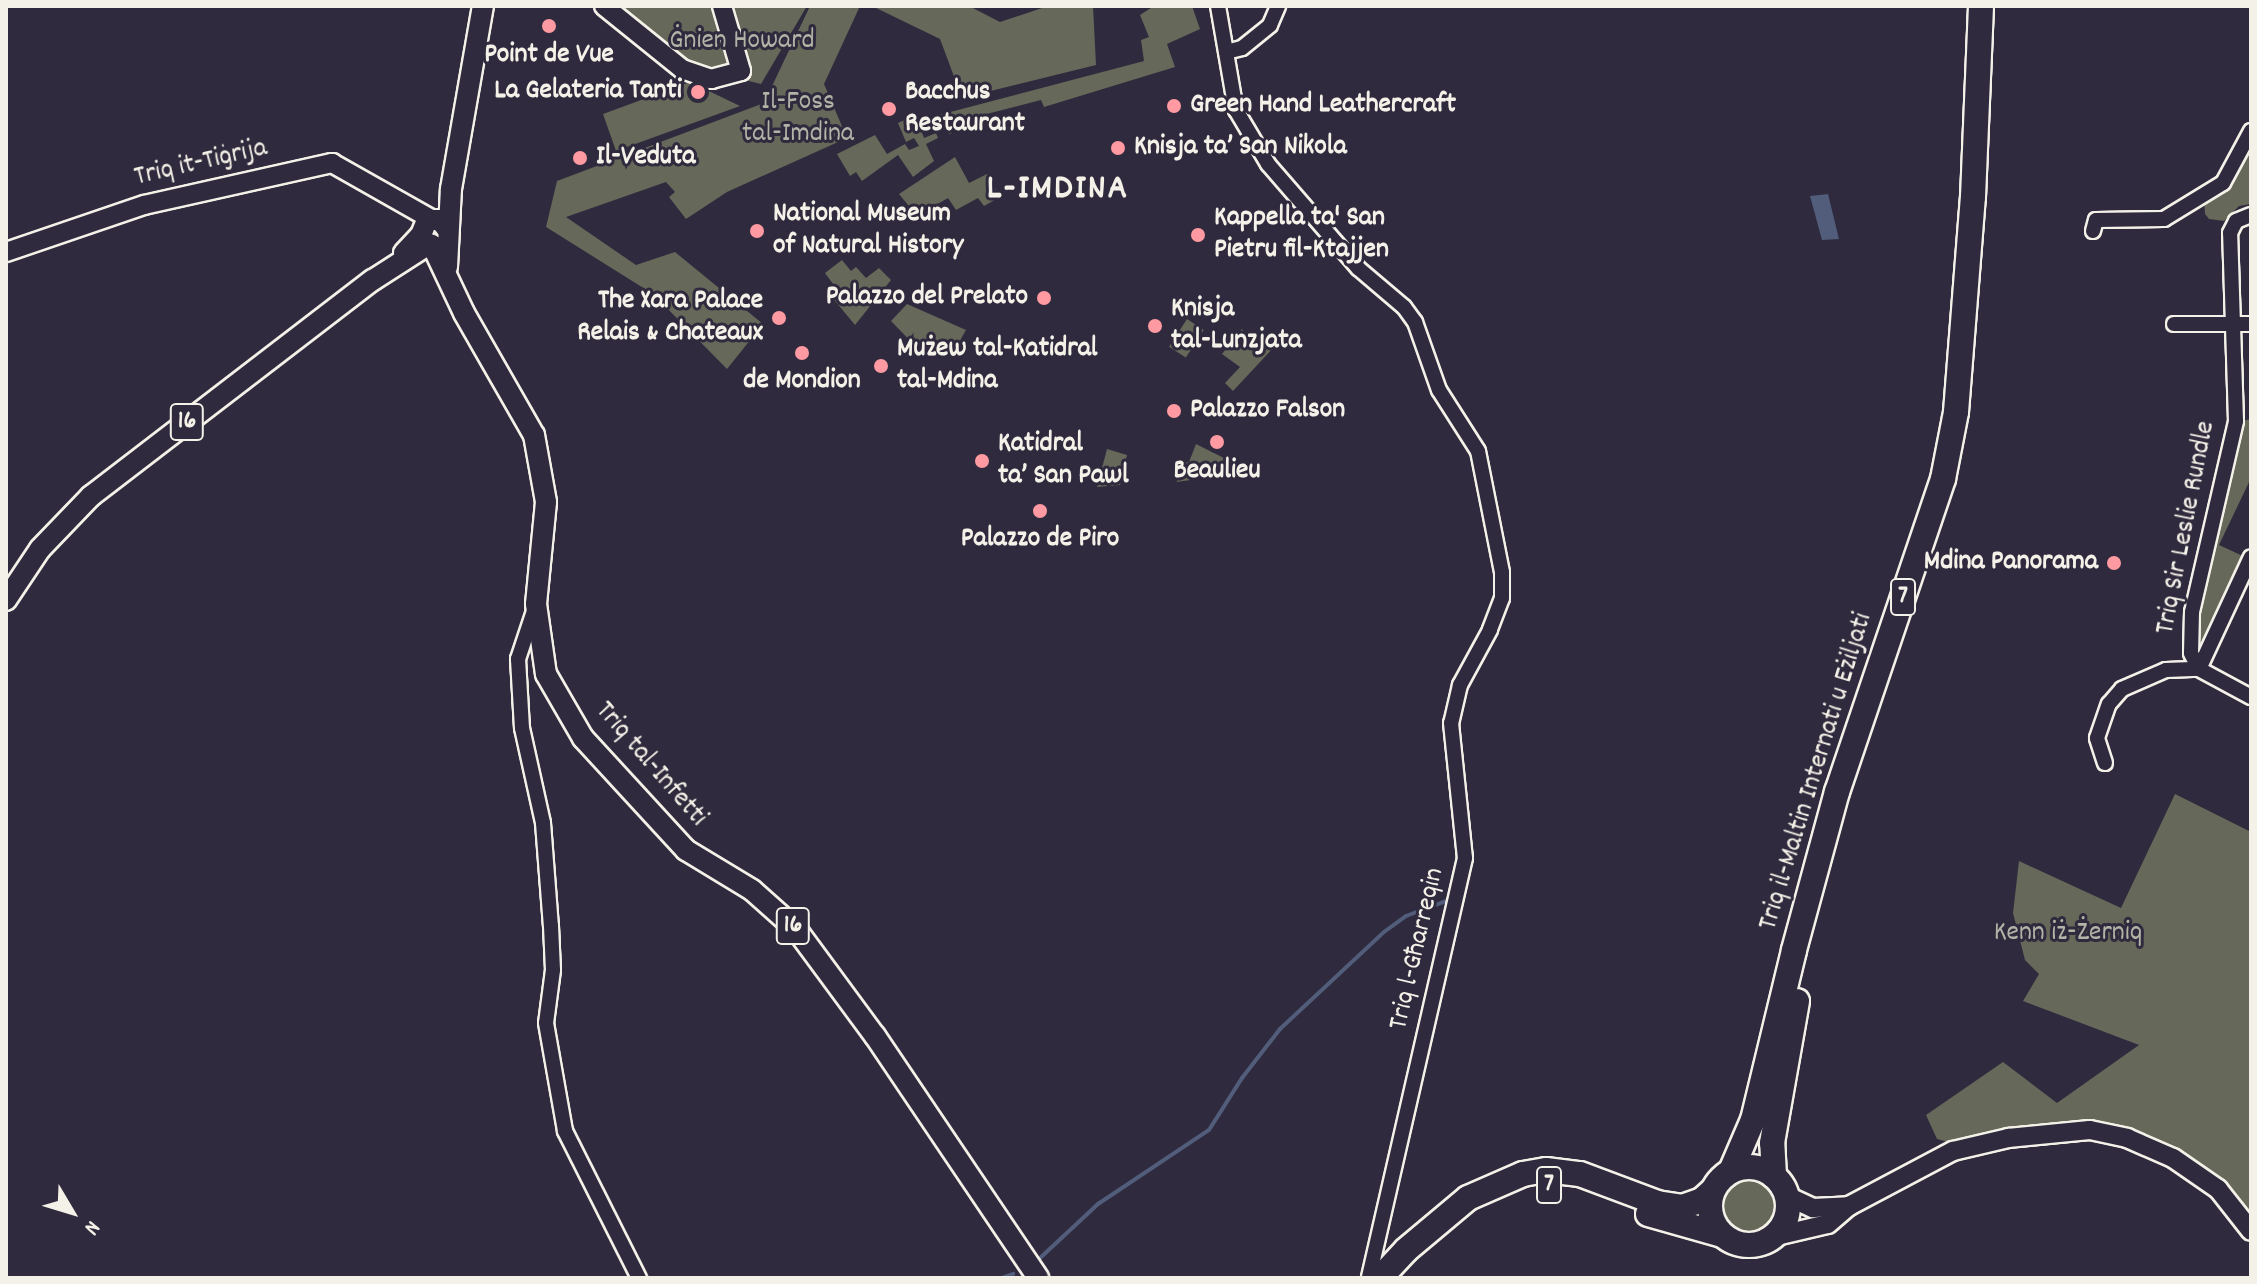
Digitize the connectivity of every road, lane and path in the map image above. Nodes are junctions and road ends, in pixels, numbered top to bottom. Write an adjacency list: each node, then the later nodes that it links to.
1 (483, 6): 12 (main road)
2 (604, 6): 3 (street)
3 (722, 6)
4 (1218, 6): 8 (street, Triq l-Għarreqin)
5 (1278, 6): 8 (street)
6 (1981, 6): 25 (highway, Triq il-Maltin Internati u Eżiljati / 7)
7 (1993, 6): 26 (highway, Triq il-Maltin Internati u Eżiljati / 7)
8 (1226, 52): 29 (street, Triq l-Għarreqin)
9 (2251, 131): 11 (street)
10 (2251, 215): 15 (street, Triq Sir Leslie Rundle)
11 (2093, 231)
12 (433, 232): 13 (street, Triq it-Tiġrija); 18 (main road, 16); 19 (main road, Triq tal-Infetti / 16)
13 (6, 252)
14 (2174, 324): 15 (street)
15 (2233, 324): 16 (street); 20 (street, Triq Sir Leslie Rundle)
16 (2251, 324)
17 (2251, 557): 21 (street)
18 (6, 600)
19 (536, 604): 34 (street); 35 (main road, Triq tal-Infetti / 16)
20 (2190, 644): 21 (street, Triq Sir Leslie Rundle); 22 (street)
21 (2199, 669): 22 (street); 23 (street)
22 (2166, 670): 24 (street)
23 (2250, 694)
24 (2105, 763)
25 (1731, 1171): 26 (highway); 27 (highway, 7)
26 (1781, 1186): 28 (street); 32 (highway, 7)
27 (1713, 1190): 31 (highway); 33 (highway, 7)
28 (1849, 1206): 30 (street); 32 (street)
29 (1380, 1230): 33 (street); 36 (street, Triq l-Għarreqin)
30 (2251, 1231)
31 (1722, 1235): 32 (highway, 7); 38 (highway, 7)
32 (1772, 1237)
33 (1406, 1250): 37 (highway, 7)
34 (639, 1278)
35 (1038, 1278)
36 (1369, 1278)
37 (1380, 1278)
38 (1399, 1278)

